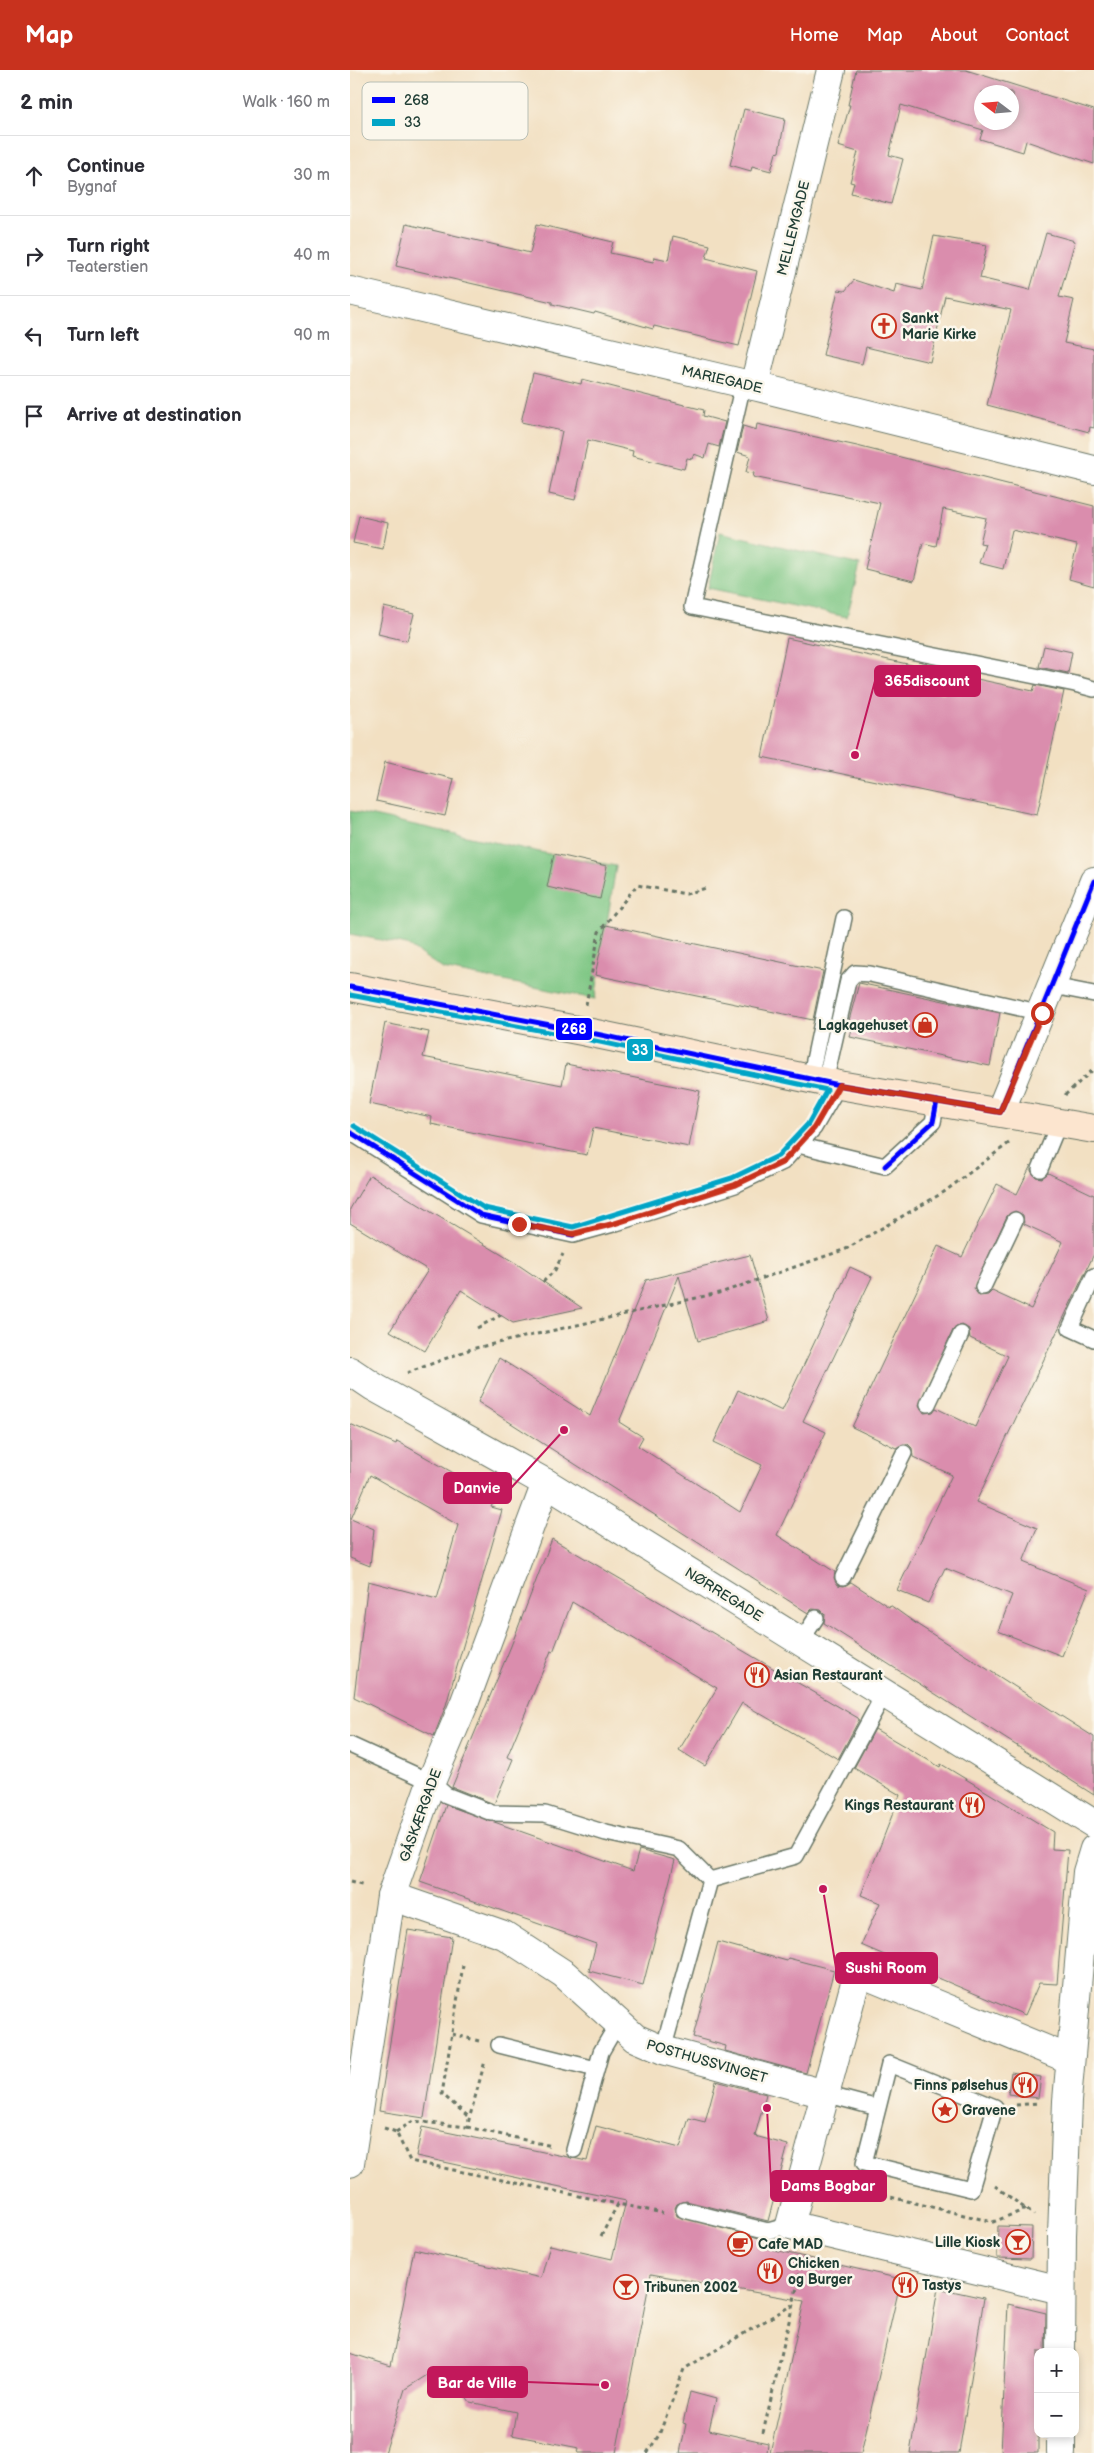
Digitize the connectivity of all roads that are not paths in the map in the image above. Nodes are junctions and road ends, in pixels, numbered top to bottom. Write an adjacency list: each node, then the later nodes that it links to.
1 (831, 70): 3 (street, MELLEMGADE)
2 (350, 291): 3 (street, MARIEGADE)
3 (749, 385): 4 (street, MARIEGADE); 5 (lane, MELLEMGADE)
4 (1094, 470)
5 (1094, 689)
6 (1094, 881): 8 (street)
7 (844, 918): 12 (lane)
8 (1053, 986): 10 (lane); 11 (street)
9 (350, 987): 12 (street)
10 (1094, 994)
11 (1042, 1013): 12 (lane); 14 (street)
12 (825, 1082): 13 (street); 18 (lane)
13 (937, 1102): 14 (street); 18 (lane)
14 (1000, 1112): 15 (street)
15 (1049, 1121): 16 (street); 19 (lane)
16 (1094, 1129)
17 (350, 1132): 18 (lane)
18 (798, 1145)
19 (1040, 1169)
20 (1015, 1220): 22 (lane)
21 (1094, 1276): 24 (lane)
22 (983, 1287)
23 (961, 1334): 26 (lane)
24 (1094, 1339)
25 (350, 1371): 28 (street, NØRREGADE)
26 (928, 1404)
27 (904, 1453): 29 (lane)
28 (546, 1483): 31 (street, NØRREGADE); 34 (street, GÅSKÆRGADE)
29 (843, 1577)
30 (816, 1618): 31 (lane)
31 (801, 1642): 32 (street, NØRREGADE)
32 (884, 1694): 35 (street, NØRREGADE); 37 (lane)
33 (350, 1745): 34 (lane)
34 (431, 1782): 37 (lane); 38 (street, GÅSKÆRGADE)
35 (1094, 1824)
36 (1094, 1849): 42 (street)
37 (710, 1880): 41 (lane)
38 (391, 1896): 39 (street, POSTHUSSVINGET); 47 (street, GÅSKÆRGADE)
39 (618, 2023): 41 (street, POSTHUSSVINGET); 43 (lane)
40 (493, 2049): 43 (lane)
41 (663, 2050): 44 (street, POSTHUSSVINGET)
42 (1069, 2059): 44 (street); 50 (street)
43 (596, 2069): 46 (lane)
44 (825, 2094): 45 (lane); 49 (street)
45 (878, 2108): 45 (lane)
46 (574, 2150)
47 (350, 2163)
48 (684, 2210): 49 (lane)
49 (790, 2225): 50 (street)
50 (1061, 2290): 51 (street)
51 (1061, 2348)
52 (1061, 2438): 53 (street)
53 (1061, 2453)

